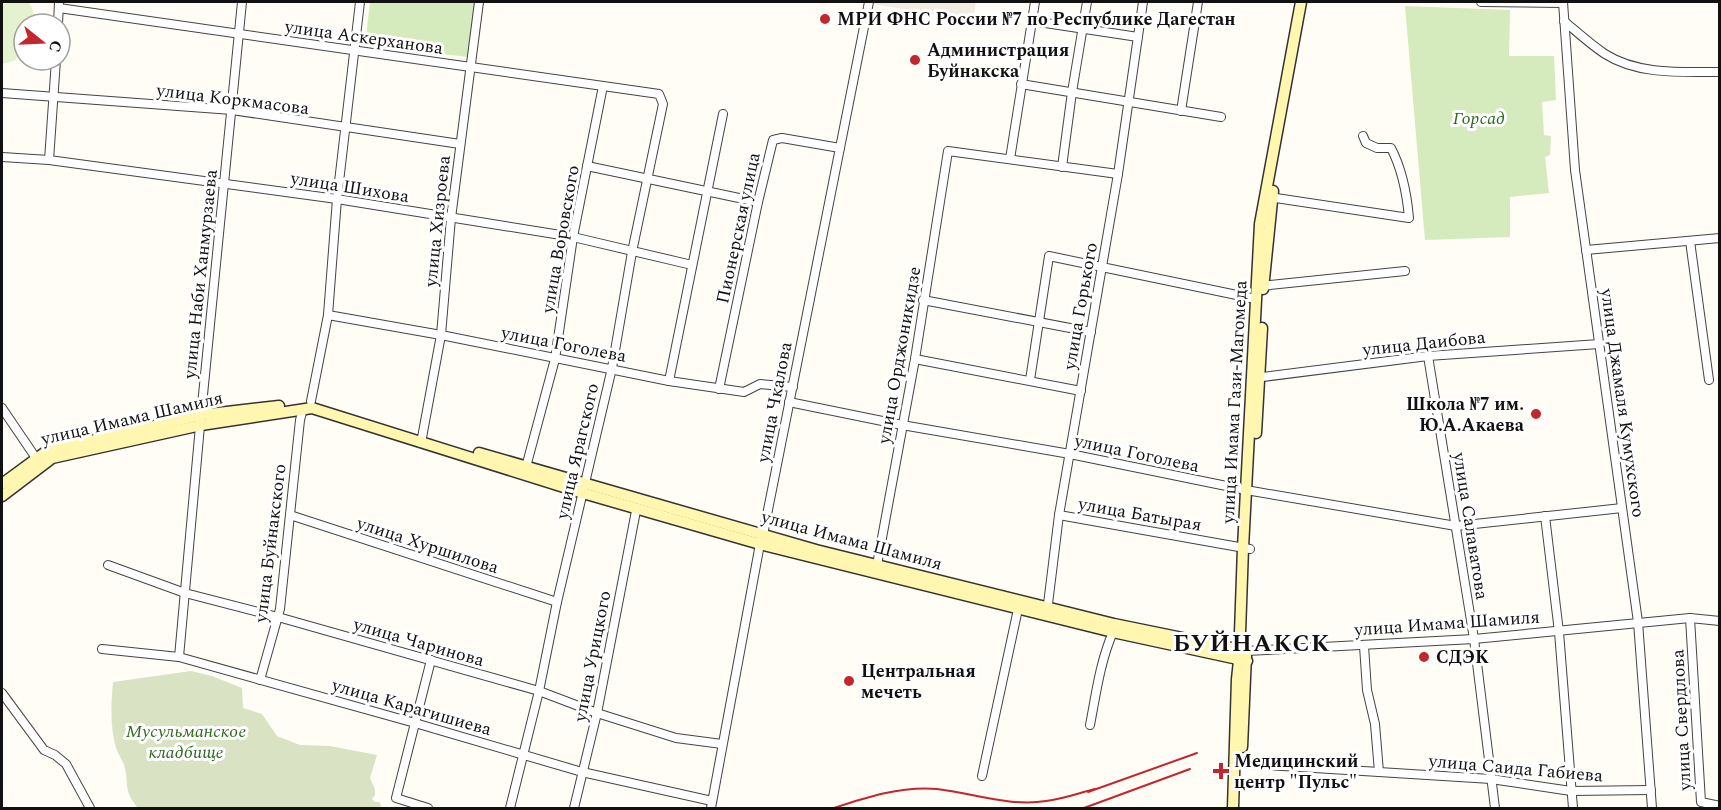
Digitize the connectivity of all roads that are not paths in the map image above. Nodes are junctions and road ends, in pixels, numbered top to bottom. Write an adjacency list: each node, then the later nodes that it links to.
1 (242, 2): 17 (street, улица Наби Ханмурзаева)
2 (360, 2): 19 (street, улица Буйнакского)
3 (479, 2): 20 (street, улица Хизроева)
4 (869, 2): 37 (street, улица Чкалова)
5 (1035, 2): 14 (street)
6 (1087, 2): 16 (street)
7 (1143, 2): 18 (street, улица Горького)
8 (1198, 2): 31 (street)
9 (1301, 2): 47 (main road)
10 (1306, 2): 47 (main road)
11 (1481, 2): 12 (street)
12 (1563, 2): 15 (street, улица Джамаля Кумухского)
13 (59, 5): 17 (street, улица Аскерханова)
14 (1032, 21): 16 (street); 23 (street)
15 (1564, 21): 22 (street); 54 (street, улица Джамаля Кумухского)
16 (1082, 28): 18 (street); 25 (street)
17 (239, 34): 19 (street, улица Аскерханова); 30 (street, улица Наби Ханмурзаева)
18 (1138, 37): 29 (street, улица Горького)
19 (355, 51): 20 (street, улица Аскерханова); 34 (street, улица Буйнакского)
20 (471, 67): 24 (street, улица Аскерханова); 36 (street, улица Хизроева)
21 (55, 72): 27 (street)
22 (1719, 72)
23 (1021, 84): 25 (street); 39 (street)
24 (603, 86): 28 (street, улица Аскерханова); 41 (street, улица Воровского)
25 (1072, 92): 29 (street); 42 (street)
26 (2, 93): 27 (street, улица Коркмасова)
27 (53, 97): 30 (street, улица Коркмасова); 40 (street)
28 (662, 99): 44 (street, улица Ярагского)
29 (1128, 100): 31 (street); 43 (street, улица Горького)
30 (232, 110): 34 (street, улица Коркмасова); 45 (street, улица Наби Ханмурзаева)
31 (1181, 111): 33 (street)
32 (723, 114): 46 (street)
33 (1221, 117)
34 (346, 128): 36 (street, улица Коркмасова); 48 (street, улица Буйнакского)
35 (1363, 136): 47 (street)
36 (460, 144): 50 (street, улица Хизроева)
37 (840, 148): 49 (street, Пионерская улица); 75 (street, улица Чкалова)
38 (2, 157): 40 (street, улица Шихова)
39 (1010, 159): 42 (street); 61 (street, улица Орджоникидзе)
40 (49, 160): 45 (street, улица Шихова)
41 (587, 166): 44 (street); 51 (street, улица Воровского)
42 (1062, 167): 43 (street)
43 (1118, 174): 57 (street, улица Горького)
44 (647, 179): 46 (street); 55 (street, улица Ярагского)
45 (225, 184): 48 (street, улица Шихова); 81 (street, улица Наби Ханмурзаева)
46 (706, 191): 49 (street); 56 (street)
47 (1268, 197): 59 (main road)
48 (337, 199): 50 (street, улица Шихова); 62 (street, улица Буйнакского)
49 (758, 202): 76 (street, Пионерская улица)
50 (451, 218): 51 (street, улица Шихова); 65 (street, улица Хизроева)
51 (573, 237): 55 (street, улица Шихова); 68 (street, улица Воровского)
52 (1719, 238): 53 (street)
53 (1690, 241): 54 (street); 73 (street)
54 (1586, 250): 66 (street, улица Джамаля Кумухского)
55 (633, 252): 56 (street, улица Шихова); 70 (street, улица Ярагского)
56 (692, 265): 74 (street)
57 (1103, 266): 60 (street); 63 (street); 64 (street, улица Горького)
58 (1405, 271): 59 (street)
59 (1260, 286): 60 (main road, улица Имама Гази-Магомеда); 71 (main road)
60 (1256, 299): 71 (main road, улица Имама Гази-Магомеда)
61 (923, 300): 63 (street); 69 (street, улица Орджоникидзе)
62 (328, 315): 65 (street, улица Гоголева); 79 (street, улица Буйнакского)
63 (1039, 321): 64 (street); 72 (street)
64 (1091, 332): 77 (street, улица Горького)
65 (441, 334): 68 (street, улица Гоголева); 83 (street, улица Хизроева)
66 (1599, 344): 67 (street, улица Даибова); 92 (street, улица Джамаля Кумухского)
67 (1428, 356): 71 (street, улица Даибова); 96 (street, улица Салаватова)
68 (555, 358): 70 (street, улица Гоголева); 86 (street, улица Воровского)
69 (915, 359): 72 (street); 82 (street, улица Орджоникидзе)
70 (612, 369): 74 (street, улица Гоголева); 88 (street, улица Ярагского)
71 (1255, 378): 89 (main road, улица Имама Гази-Магомеда)
72 (1030, 380): 77 (street)
73 (1709, 380)
74 (669, 381): 76 (street, улица Гоголева)
75 (792, 387): 76 (street, улица Гоголева); 78 (street, улица Чкалова)
76 (719, 389)
77 (1081, 391): 84 (street, улица Горького)
78 (789, 402): 82 (street, улица Гоголева); 97 (street, улица Чкалова)
79 (307, 405): 81 (main road, улица Имама Шамиля); 83 (main road, улица Имама Шамиля); 93 (street, улица Буйнакского)
80 (2, 408): 85 (street)
81 (201, 420): 85 (main road, улица Имама Шамиля); 101 (street, улица Наби Ханмурзаева)
82 (902, 425): 84 (street, улица Гоголева); 99 (street, улица Орджоникидзе)
83 (421, 439): 86 (main road, улица Имама Шамиля); 88 (main road, улица Имама Шамиля)
84 (1070, 454): 89 (street, улица Гоголева); 94 (street, улица Горького)
85 (38, 461): 87 (main road, улица Имама Шамиля); 90 (main road, улица Имама Шамиля)
86 (526, 466): 88 (main road, улица Имама Шамиля)
87 (2, 484)
88 (584, 489): 91 (main road, улица Имама Шамиля); 97 (main road, улица Имама Шамиля); 102 (street, улица Ярагского)
89 (1249, 491): 96 (street, улица Гоголева); 98 (main road, улица Имама Гази-Магомеда)
90 (2, 496)
91 (635, 508): 97 (main road, улица Имама Шамиля); 120 (street, улица Урицкого)
92 (1622, 508): 95 (street, улица Гоголева); 108 (street, улица Джамаля Кумухского)
93 (290, 515): 102 (street, улица Хуршилова); 105 (street, улица Буйнакского)
94 (1059, 515): 98 (street, улица Батырая); 104 (street, улица Горького)
95 (1545, 516): 96 (street, улица Гоголева); 110 (street)
96 (1456, 526): 111 (street, улица Салаватова)
97 (761, 540): 99 (main road, улица Имама Шамиля); 103 (main road, улица Имама Шамиля); 123 (street, улица Чкалова)
98 (1246, 548): 114 (main road, улица Имама Гази-Магомеда)
99 (877, 564): 104 (main road, улица Имама Шамиля)
100 (108, 565): 101 (street, улица Чаринова)
101 (185, 593): 105 (street, улица Чаринова); 115 (street, улица Наби Ханмурзаева)
102 (557, 602): 118 (street, улица Ярагского)
103 (1018, 609): 104 (main road, улица Имама Шамиля); 128 (street)
104 (1047, 612): 109 (main road, улица Имама Шамиля); 114 (main road, улица Имама Шамиля)
105 (278, 617): 116 (street, улица Чаринова); 117 (street, улица Буйнакского)
106 (1690, 618): 107 (street, улица Имама Шамиля); 108 (street, улица Имама Шамиля); 134 (street, улица Свердлова)
107 (1719, 621)
108 (1638, 622): 110 (street, улица Имама Шамиля); 130 (street, улица Джамаля Кумухского)
109 (1113, 632): 114 (main road, улица Имама Шамиля); 122 (street)
110 (1559, 632): 111 (street, улица Имама Шамиля); 131 (street)
111 (1474, 639): 112 (street, улица Имама Шамиля); 129 (street, улица Салаватова)
112 (1364, 646): 114 (street, улица Имама Шамиля); 127 (street)
113 (102, 649): 115 (street, улица Карагишиева)
114 (1243, 656): 125 (main road, улица Имама Гази-Магомеда)
115 (179, 657): 117 (street, улица Карагишиева)
116 (431, 660): 118 (street, улица Чаринова); 121 (street)
117 (260, 680): 121 (street, улица Карагишиева)
118 (539, 692): 120 (street, улица Чаринова); 124 (street, улица Ярагского)
119 (2, 693): 135 (street)
120 (597, 713): 123 (street, улица Чаринова); 126 (street, улица Урицкого)
121 (415, 723): 124 (street, улица Карагишиева); 133 (street)
122 (1090, 725)
123 (722, 744): 132 (street, улица Чкалова)
124 (523, 755): 126 (street, улица Карагишиева); 137 (street, улица Ярагского)
125 (1238, 763): 127 (street, улица Саида Габиева); 139 (main road, улица Имама Гази-Магомеда); 140 (main road)
126 (582, 772): 132 (street, улица Карагишиева); 138 (street, улица Урицкого)
127 (1379, 772): 129 (street, улица Саида Габиева)
128 (982, 776)
129 (1491, 779): 131 (street, улица Саида Габиева); 141 (street, улица Салаватова)
130 (1651, 790): 131 (street, улица Саида Габиева); 143 (street, улица Джамаля Кумухского)
131 (1571, 791): 142 (street)
132 (711, 805)
133 (413, 806): 136 (street)
134 (1719, 806)
135 (90, 808)
136 (428, 808)
137 (510, 808)
138 (574, 808)
139 (1233, 808)
140 (1240, 808)
141 (1495, 808)
142 (1573, 808)
143 (1652, 808)

